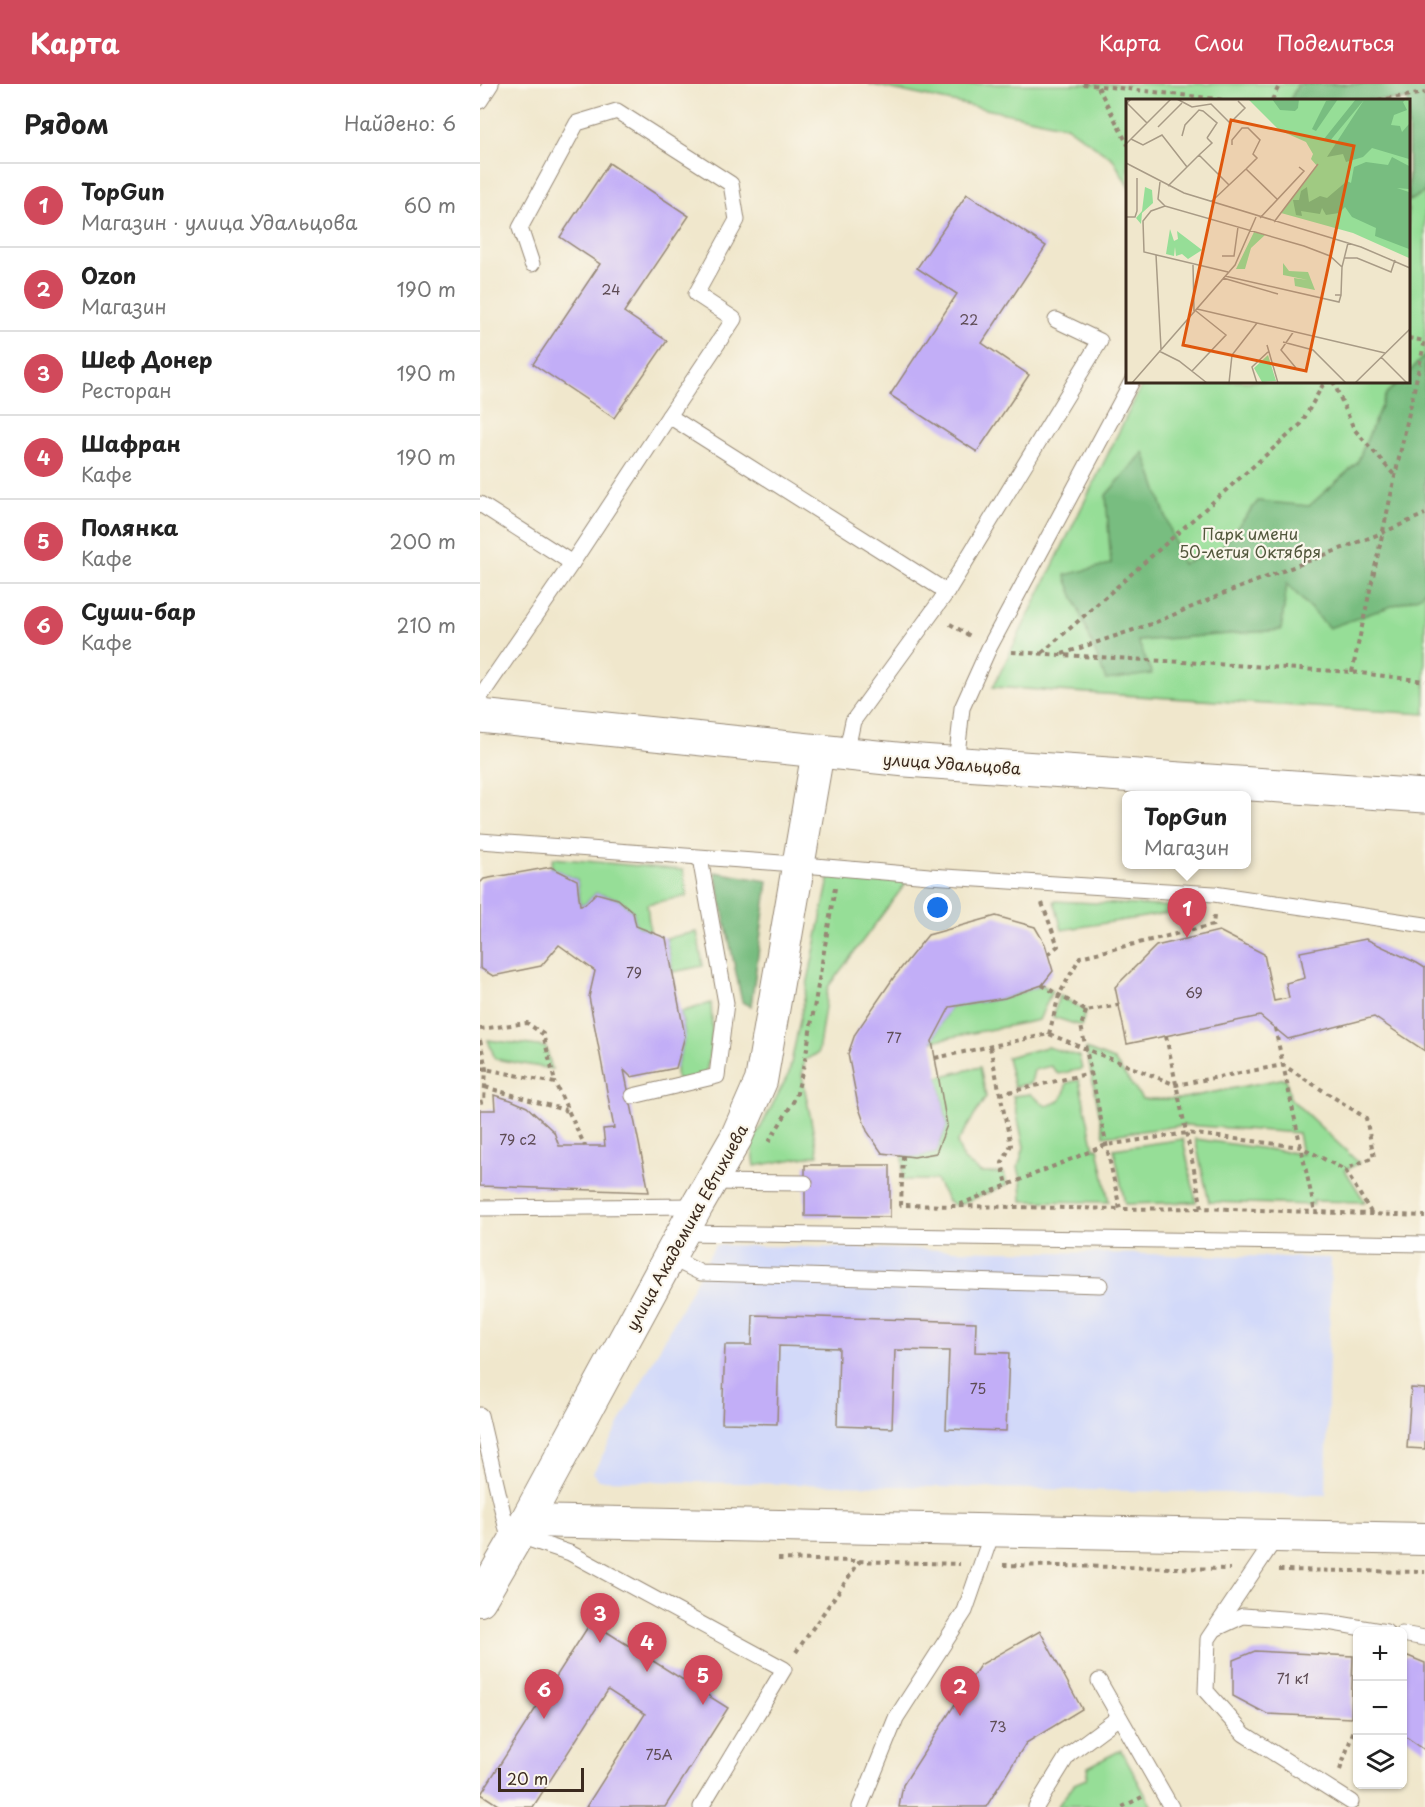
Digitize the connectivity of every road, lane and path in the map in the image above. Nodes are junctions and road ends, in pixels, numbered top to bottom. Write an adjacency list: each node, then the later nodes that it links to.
1 (491, 84): 9 (lane)
2 (1083, 84): 4 (path)
3 (1280, 84): 7 (path)
4 (1097, 85): 6 (path); 10 (path)
5 (1425, 93): 8 (path)
6 (1216, 99)
7 (1272, 99)
8 (1385, 99)
9 (480, 101)
10 (1126, 141)
11 (532, 264): 18 (lane)
12 (1056, 320): 24 (lane)
13 (1410, 338): 14 (path)
14 (1425, 341): 19 (path)
15 (1131, 382): 26 (lane)
16 (1324, 382): 27 (path)
17 (1333, 382): 19 (path)
18 (669, 416): 23 (lane); 24 (lane)
19 (1395, 476): 22 (path)
20 (480, 504): 23 (lane)
21 (1425, 514): 22 (path)
22 (1382, 533): 28 (path); 29 (path)
23 (572, 563): 31 (lane)
24 (947, 592): 25 (lane)
25 (931, 613): 26 (path); 33 (lane)
26 (989, 648): 27 (path); 34 (lane)
27 (1041, 653): 28 (path)
28 (1059, 654): 29 (path)
29 (1352, 672): 30 (path)
30 (1425, 681)
31 (480, 697)
32 (480, 716): 33 (street, улица Удальцова)
33 (832, 753): 34 (street, улица Удальцова); 38 (street, улица Академика Евтихиева)
34 (956, 764): 35 (street, улица Удальцова)
35 (1425, 796)
36 (480, 841): 37 (lane)
37 (700, 858): 38 (lane); 64 (lane)
38 (799, 866): 39 (lane); 83 (street, улица Академика Евтихиева)
39 (838, 869): 40 (lane); 73 (path)
40 (1034, 883): 41 (lane); 43 (path)
41 (1214, 894): 42 (lane); 45 (path)
42 (1425, 925)
43 (1048, 954)
44 (1042, 985): 45 (path)
45 (1059, 995): 47 (path); 50 (path)
46 (1119, 1005): 47 (path)
47 (1086, 1011): 54 (path)
48 (1275, 1028): 56 (path)
49 (480, 1029): 60 (path)
50 (1049, 1034): 53 (path); 54 (path)
51 (1166, 1036): 61 (path)
52 (480, 1040): 58 (path)
53 (990, 1047): 55 (path); 63 (path)
54 (1086, 1049): 59 (path); 61 (path)
55 (935, 1058)
56 (1283, 1065): 61 (path); 70 (path); 72 (path)
57 (480, 1068): 58 (path)
58 (486, 1069): 60 (path); 62 (path)
59 (1091, 1073): 63 (path); 68 (path)
60 (555, 1083): 66 (path)
61 (1176, 1085): 67 (path)
62 (485, 1087): 65 (path); 66 (path)
63 (1000, 1094): 75 (path)
64 (633, 1096)
65 (480, 1102)
66 (569, 1112): 69 (path)
67 (1186, 1133): 68 (path); 70 (path); 78 (path)
68 (1106, 1145): 75 (path); 79 (path)
69 (585, 1146)
70 (1301, 1148): 72 (path); 80 (path)
71 (903, 1156): 76 (path)
72 (1345, 1170): 81 (path)
73 (746, 1182): 74 (lane); 83 (lane)
74 (805, 1184)
75 (1007, 1185): 76 (path)
76 (956, 1206): 79 (path)
77 (480, 1208): 83 (lane)
78 (1202, 1208): 79 (path); 80 (path)
79 (1120, 1209)
80 (1315, 1212): 81 (path)
81 (1372, 1214): 82 (path)
82 (1425, 1216)
83 (690, 1220): 84 (lane); 85 (lane); 88 (street, улица Академика Евтихиева)
84 (1425, 1244)
85 (1100, 1285)
86 (480, 1414): 88 (lane)
87 (993, 1530): 88 (street); 89 (street); 105 (lane)
88 (518, 1534): 92 (street, улица Академика Евтихиева); 97 (lane)
89 (1277, 1536): 90 (street); 94 (lane)
90 (1425, 1539)
91 (860, 1561): 97 (path)
92 (480, 1600)
93 (1357, 1627): 94 (lane)
94 (1215, 1629): 101 (lane)
95 (1407, 1635): 96 (lane)
96 (1425, 1638)
97 (784, 1669): 104 (lane)
98 (1099, 1682): 99 (lane)
99 (1119, 1717): 106 (lane); 108 (lane)
100 (1353, 1733): 101 (path)
101 (1334, 1791): 103 (lane)
102 (1146, 1796): 107 (path)
103 (1352, 1802)
104 (701, 1807)
105 (860, 1807)
106 (1036, 1807)
107 (1122, 1807)
108 (1171, 1807)

